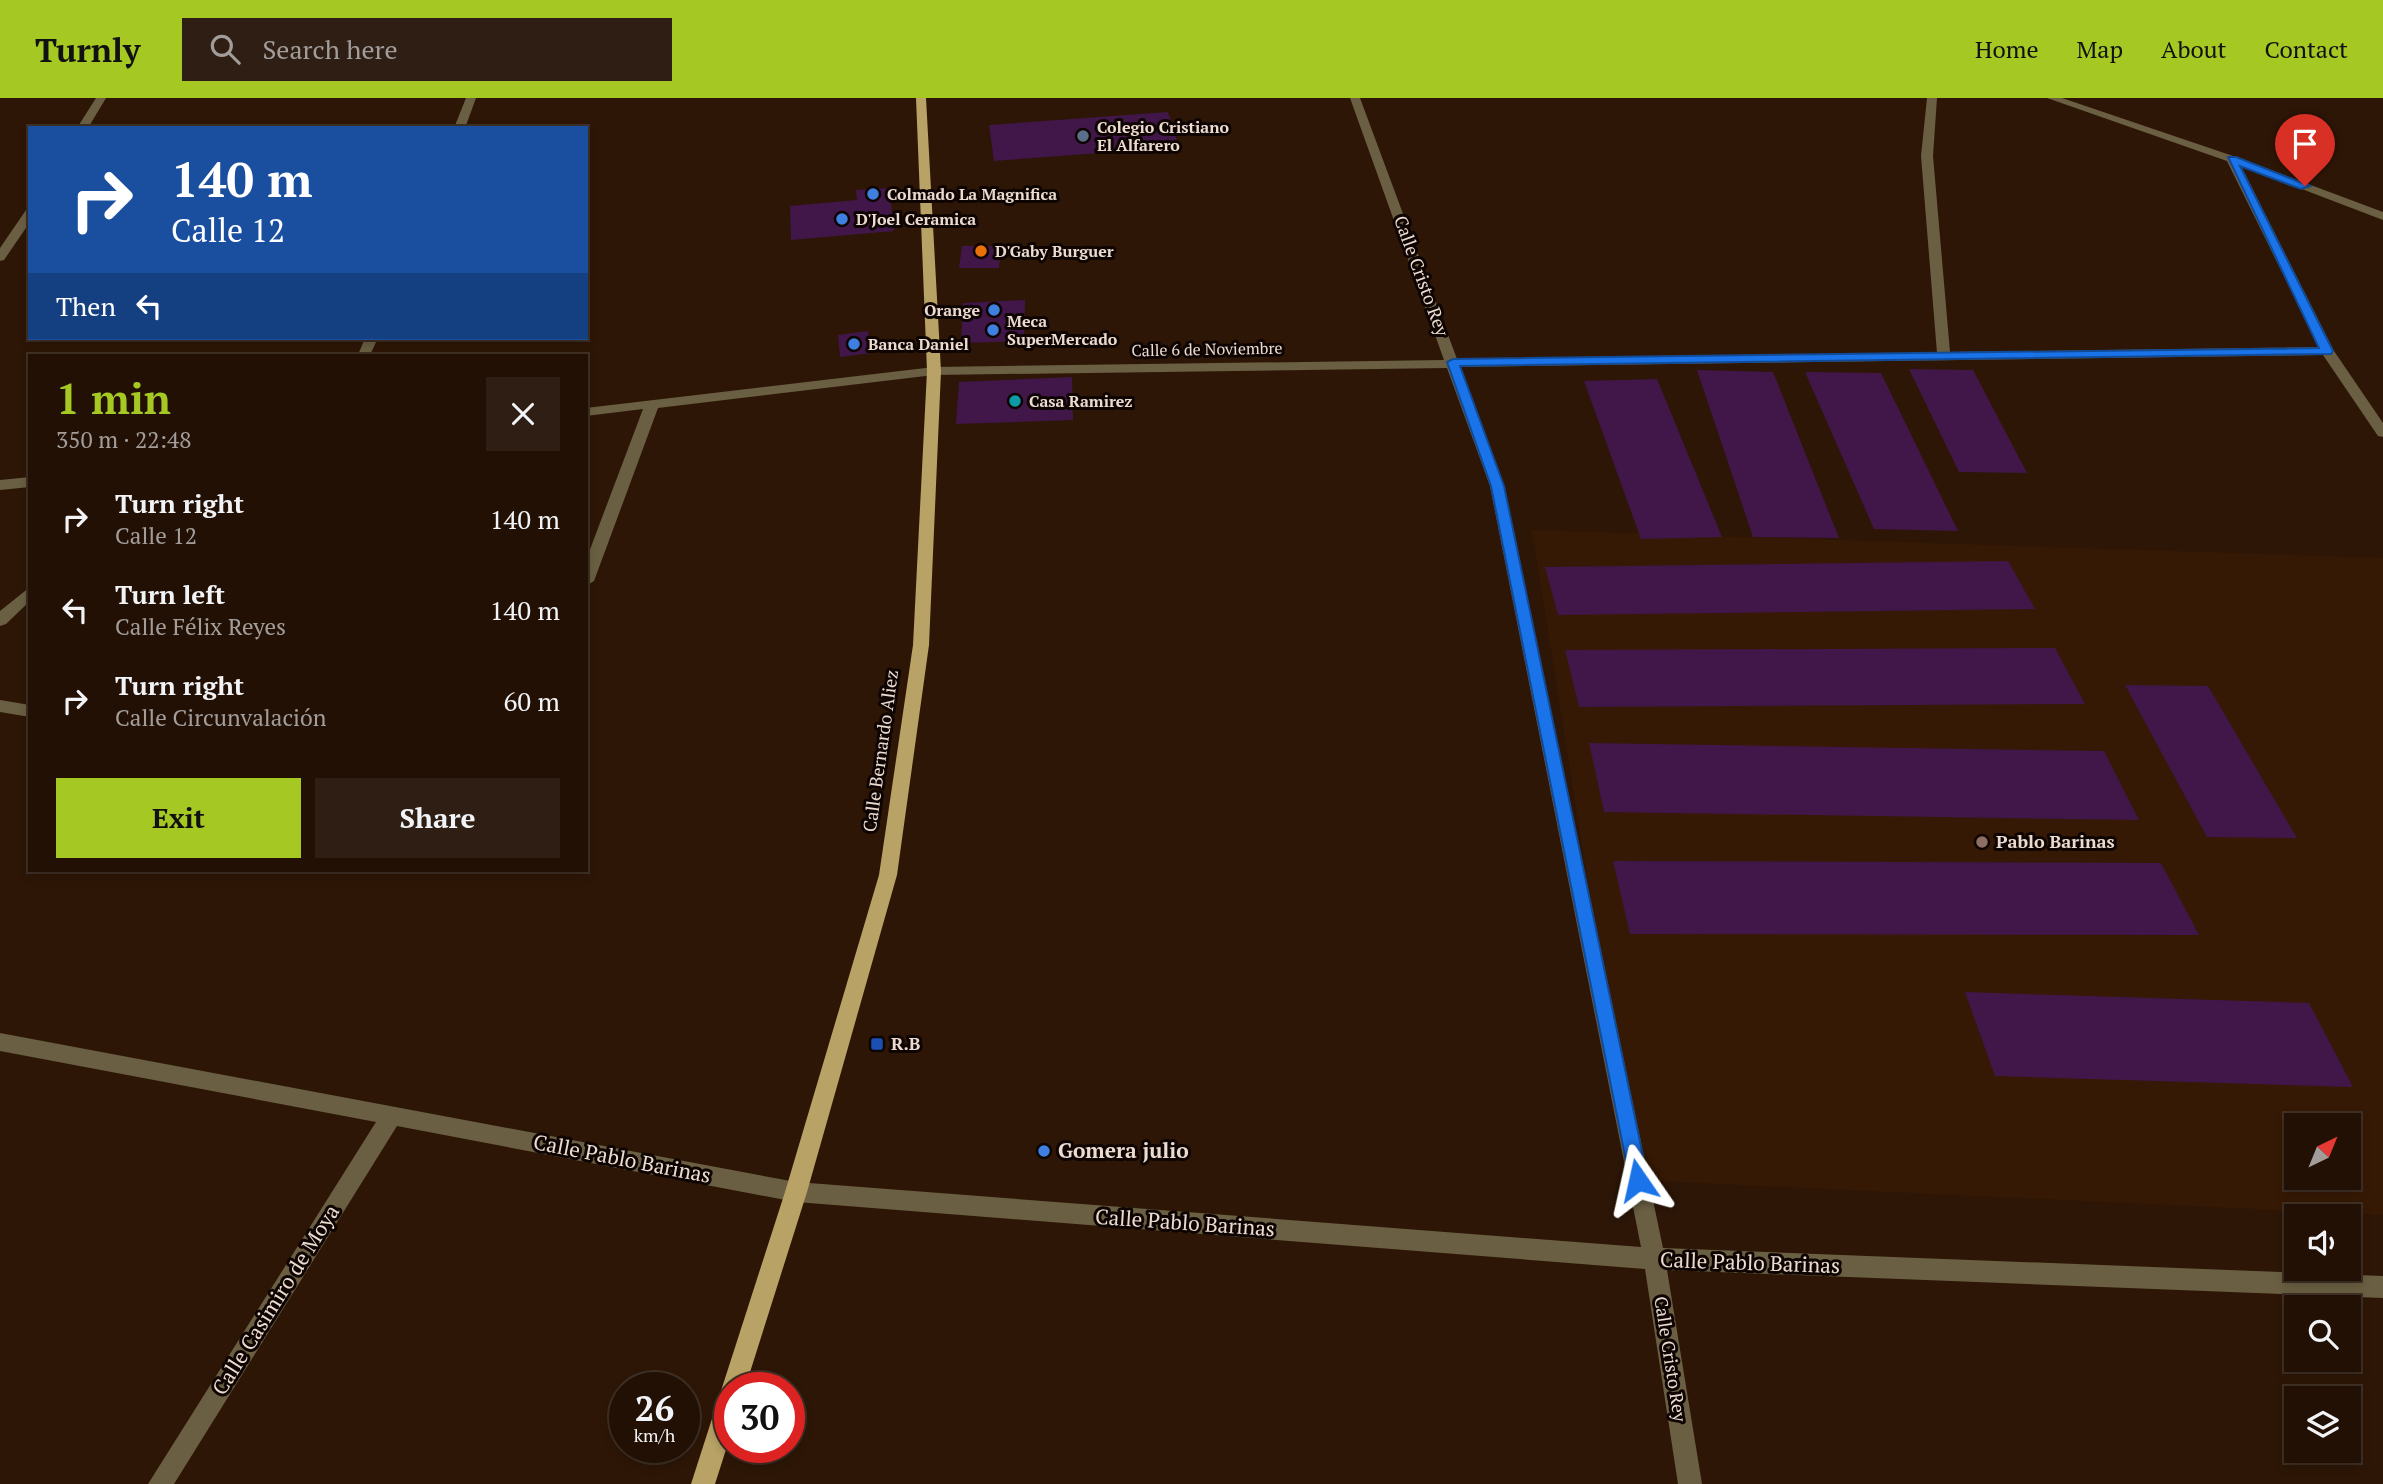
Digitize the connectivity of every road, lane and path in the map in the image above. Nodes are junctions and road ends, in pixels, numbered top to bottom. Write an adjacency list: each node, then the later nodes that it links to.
1 (101, 98): 7 (street)
2 (471, 98): 8 (street)
3 (921, 98): 16 (main road, Calle Bernardo Aliez)
4 (1355, 98): 15 (street, Calle Cristo Rey)
5 (1932, 98): 14 (street)
6 (2052, 98): 9 (street)
7 (83, 126)
8 (460, 126)
9 (2232, 159): 11 (street); 13 (street)
10 (28, 216): 12 (street)
11 (2383, 216)
12 (0, 257)
13 (2327, 351): 14 (street, Calle 6 de Noviembre); 19 (street)
14 (1944, 356): 15 (street, Calle 6 de Noviembre)
15 (1453, 362): 16 (street, Calle 6 de Noviembre); 30 (street, Calle Cristo Rey)
16 (933, 371): 17 (street, Calle 6 de Noviembre); 29 (main road, Calle Bernardo Aliez)
17 (652, 405): 18 (street, Calle 6 de Noviembre); 22 (street)
18 (588, 412)
19 (2383, 433)
20 (28, 482): 21 (street)
21 (0, 485)
22 (588, 576)
23 (28, 594): 24 (street)
24 (0, 620)
25 (0, 706): 26 (street)
26 (28, 710)
27 (0, 1042): 28 (street, Calle Pablo Barinas)
28 (392, 1116): 29 (street, Calle Pablo Barinas); 34 (street, Calle Casimiro de Moya)
29 (796, 1192): 30 (street, Calle Pablo Barinas); 32 (main road, Calle Bernardo Aliez)
30 (1654, 1259): 31 (street, Calle Pablo Barinas); 36 (street, Calle Cristo Rey)
31 (2383, 1287)
32 (738, 1372)
33 (714, 1448): 35 (main road)
34 (160, 1484)
35 (702, 1484)
36 (1690, 1484)

